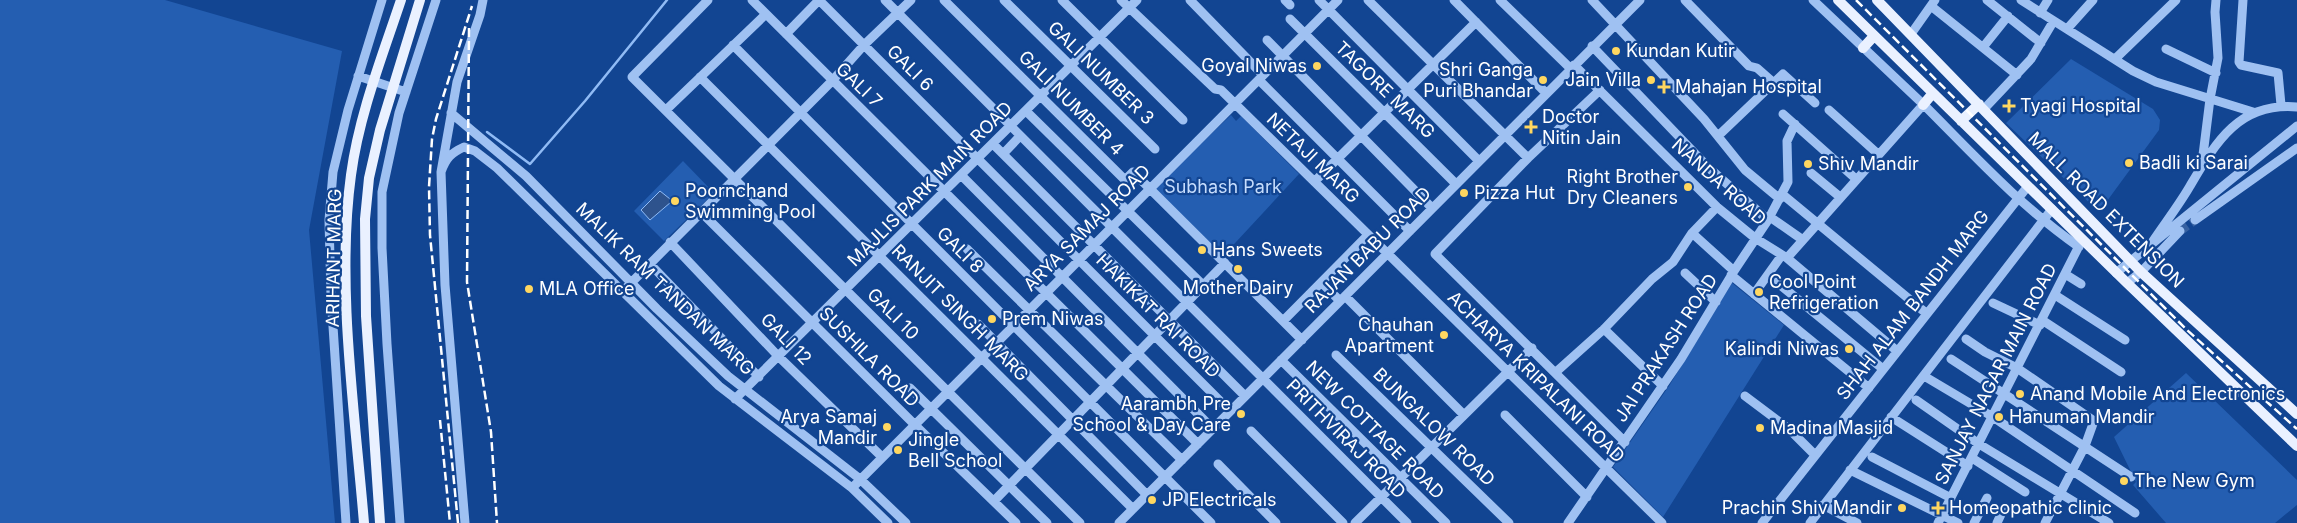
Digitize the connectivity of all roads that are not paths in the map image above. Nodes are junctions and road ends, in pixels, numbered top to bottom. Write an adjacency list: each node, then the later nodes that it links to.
1 (382, 0): 67 (street)
2 (401, 0): 71 (main road, ARIHANT MARG)
3 (420, 0): 74 (main road, ARIHANT MARG)
4 (436, 0): 76 (street)
5 (482, 0): 93 (street)
6 (708, 0): 87 (street, GALI 10)
7 (752, 0): 40 (street, GALI 7)
8 (819, 0): 47 (street); 55 (street, GALI 6)
9 (885, 0): 38 (street, PRITHVIRAJ ROAD)
10 (911, 0): 38 (street)
11 (944, 0): 79 (street, GALI NUMBER 4)
12 (1004, 0): 64 (street, GALI NUMBER 3)
13 (1062, 0): 51 (street)
14 (1121, 0): 36 (street, NETAJI MARG)
15 (1137, 0): 36 (street, MAJLIS PARK MAIN ROAD)
16 (1190, 0): 69 (street)
17 (1319, 0): 37 (street)
18 (1338, 0): 37 (street, ARYA SAMAJ ROAD)
19 (1368, 0): 62 (street)
20 (1500, 0): 63 (street, NANDA ROAD)
21 (1592, 0): 45 (street)
22 (1640, 0): 45 (street, RAJAN BABU ROAD)
23 (1685, 0): 72 (street)
24 (1813, 0): 58 (street)
25 (1838, 0): 50 (main road)
26 (1877, 0): 49 (main road, MALL ROAD EXTENSION)
27 (1987, 0): 41 (street)
28 (2021, 0): 39 (street)
29 (2048, 0): 39 (street)
30 (2093, 0): 46 (street)
31 (2176, 0): 61 (street)
32 (2216, 0): 65 (street)
33 (2243, 0): 84 (street)
34 (1456, 1): 43 (street)
35 (1933, 3): 49 (street); 57 (street)
36 (1129, 8): 51 (street, MAJLIS PARK MAIN ROAD); 82 (street, NETAJI MARG)
37 (1328, 10): 48 (street, ARYA SAMAJ ROAD); 73 (street)
38 (897, 12): 55 (street); 98 (street, PRITHVIRAJ ROAD)
39 (2040, 13): 44 (street)
40 (766, 14): 47 (street, GALI 7); 54 (street)
41 (2008, 16): 53 (street); 57 (street)
42 (1290, 18): 48 (street, TAGORE MARG)
43 (1476, 22): 62 (street); 77 (street)
44 (2053, 22): 46 (street); 53 (street)
45 (1616, 24): 56 (street, RAJAN BABU ROAD); 103 (street)
46 (2067, 29): 61 (street)
47 (786, 34): 70 (street, GALI 7)
48 (1304, 34): 60 (street, ARYA SAMAJ ROAD); 90 (street, TAGORE MARG)
49 (1911, 34): 85 (main road, MALL ROAD EXTENSION)
50 (1874, 36): 58 (main road); 78 (main road)
51 (1099, 38): 64 (street, MAJLIS PARK MAIN ROAD); 95 (street)
52 (1267, 40): 60 (street)
53 (2041, 43): 66 (street)
54 (733, 45): 68 (street); 91 (street, GALI 8)
55 (864, 45): 70 (street); 113 (street, GALI 6)
56 (1592, 46): 63 (street, RAJAN BABU ROAD); 135 (street)
57 (1984, 46): 66 (street)
58 (1863, 48): 83 (street)
59 (2166, 49): 65 (street)
60 (1282, 55): 69 (street, ARYA SAMAJ ROAD); 100 (street)
61 (2115, 59): 80 (street)
62 (1433, 64): 73 (street); 101 (street)
63 (1572, 66): 75 (street, NANDA ROAD); 77 (street, RAJAN BABU ROAD)
64 (1070, 67): 79 (street, MAJLIS PARK MAIN ROAD); 108 (street, GALI NUMBER 3)
65 (2216, 73): 80 (street)
66 (2017, 75): 85 (street)
67 (358, 76): 71 (street); 273 (street)
68 (700, 77): 87 (street); 105 (street, RANJIT SINGH MARG)
69 (1261, 77): 82 (street, ARYA SAMAJ ROAD); 114 (street)
70 (832, 81): 91 (street); 126 (street, GALI 7)
71 (374, 82): 74 (street); 274 (main road, ARIHANT MARG)
72 (1774, 83): 81 (street); 103 (street)
73 (1406, 88): 90 (street); 115 (street)
74 (393, 89): 76 (street); 275 (main road, ARIHANT MARG)
75 (1600, 90): 112 (street); 131 (street, NANDA ROAD)
76 (406, 92): 276 (street)
77 (1546, 93): 101 (street, RAJAN BABU ROAD)
78 (1933, 94): 83 (main road); 96 (main road)
79 (1040, 97): 89 (street, MAJLIS PARK MAIN ROAD); 125 (street, GALI NUMBER 4)
80 (2210, 100): 92 (street); 116 (street)
81 (1815, 103)
82 (1234, 104): 122 (street, NETAJI MARG); 125 (street, ARYA SAMAJ ROAD)
83 (1923, 105): 111 (street); 129 (street)
84 (2281, 106): 86 (street); 92 (street)
85 (1982, 107): 96 (main road); 156 (main road, MALL ROAD EXTENSION)
86 (2297, 107)
87 (666, 110): 120 (street, GALI 10)
88 (1829, 110): 111 (street)
89 (1026, 111): 98 (street, MAJLIS PARK MAIN ROAD); 133 (street)
90 (1385, 111): 100 (street); 123 (street, TAGORE MARG)
91 (801, 112): 105 (street); 138 (street, GALI 8)
92 (2253, 112): 116 (street)
93 (451, 114): 104 (street, MALIK RAM TANDAN MARG); 117 (street)
94 (1783, 114): 97 (street)
95 (1184, 120)
96 (1961, 121): 124 (main road)
97 (1795, 124): 121 (street); 127 (street, JAI PRAKASH ROAD)
98 (1010, 126): 102 (street, PRITHVIRAJ ROAD); 106 (street, MAJLIS PARK MAIN ROAD)
99 (2297, 126): 151 (street)
100 (1360, 135): 114 (street); 130 (street)
101 (1504, 135): 112 (street); 115 (street, RAJAN BABU ROAD)
102 (1020, 136): 110 (street); 140 (street, PRITHVIRAJ ROAD)
103 (1718, 136): 127 (street)
104 (482, 141): 109 (street); 166 (street, MALIK RAM TANDAN MARG)
105 (768, 144): 120 (street); 153 (street, RANJIT SINGH MARG)
106 (993, 144): 110 (street); 113 (street, MAJLIS PARK MAIN ROAD)
107 (2297, 148): 136 (street)
108 (1155, 149)
109 (475, 151): 117 (street); 172 (street, MALIK RAM TANDAN MARG)
110 (1002, 154): 149 (street)
111 (1878, 154): 121 (street)
112 (1528, 158): 194 (street)
113 (977, 159): 119 (street, MAJLIS PARK MAIN ROAD); 155 (street, HAKIKAT RAI ROAD)
114 (1337, 159): 122 (street); 141 (street)
115 (1479, 161): 123 (street, RAJAN BABU ROAD)
116 (2202, 164): 151 (street)
117 (441, 172): 277 (street)
118 (1811, 173): 128 (street)
119 (961, 175): 126 (street, MAJLIS PARK MAIN ROAD); 165 (street)
120 (735, 178): 134 (street); 171 (street, GALI 10)
121 (1856, 179): 128 (street)
122 (1315, 181): 144 (street, NETAJI MARG)
123 (1456, 184): 130 (street, RAJAN BABU ROAD)
124 (2028, 186): 129 (street, SHAH ALAM BANDH MARG); 132 (main road)
125 (1149, 188): 133 (street, ARYA SAMAJ ROAD); 158 (street, GALI NUMBER 4)
126 (945, 191): 138 (street, MAJLIS PARK MAIN ROAD); 173 (street, GALI 7)
127 (1781, 196): 135 (street, JAI PRAKASH ROAD); 139 (street)
128 (1840, 197): 139 (street)
129 (2016, 201): 137 (street); 181 (street, SHAH ALAM BANDH MARG)
130 (1432, 208): 141 (street, RAJAN BABU ROAD)
131 (1717, 208): 143 (street); 145 (street, NANDA ROAD)
132 (2052, 209): 137 (street); 148 (main road)
133 (1128, 211): 140 (street, ARYA SAMAJ ROAD); 170 (street)
134 (701, 212): 147 (street); 185 (street, SUSHILA ROAD)
135 (1769, 218): 145 (street, JAI PRAKASH ROAD); 146 (street)
136 (2195, 220)
137 (2042, 222): 148 (street); 177 (street)
138 (912, 224): 153 (street, MAJLIS PARK MAIN ROAD); 187 (street, GALI 8)
139 (1818, 224): 146 (street); 181 (street)
140 (1110, 228): 149 (street, ARYA SAMAJ ROAD); 179 (street, PRITHVIRAJ ROAD)
141 (1410, 231): 152 (street, RAJAN BABU ROAD)
142 (2180, 231): 159 (street)
143 (1692, 233): 161 (street); 188 (street)
144 (1368, 235): 152 (street, NETAJI MARG); 183 (street)
145 (1754, 238): 154 (street, NANDA ROAD); 161 (street, JAI PRAKASH ROAD)
146 (1803, 240): 154 (street)
147 (670, 242): 157 (street); 198 (street, GALI 12)
148 (2081, 243): 162 (main road); 163 (street, SANJAY NAGAR MAIN ROAD)
149 (1095, 244): 155 (street, ARYA SAMAJ ROAD); 182 (street)
150 (967, 249): 180 (street)
151 (2146, 250): 156 (street)
152 (1387, 254): 176 (street, RAJAN BABU ROAD); 207 (street, ACHARYA KRIPALANI ROAD)
153 (880, 256): 171 (street, MAJLIS PARK MAIN ROAD); 199 (street, RANJIT SINGH MARG)
154 (1784, 256): 164 (street); 195 (street, NANDA ROAD)
155 (1078, 260): 165 (street, ARYA SAMAJ ROAD); 189 (street, HAKIKAT RAI ROAD)
156 (2131, 261): 159 (main road, MALL ROAD EXTENSION); 162 (street)
157 (650, 264): 166 (street); 211 (street)
158 (1225, 264): 170 (street); 183 (street, GALI NUMBER 4)
159 (2141, 272): 167 (street); 228 (main road, MALL ROAD EXTENSION)
160 (1685, 273): 178 (street)
161 (1733, 273): 174 (street); 178 (street, JAI PRAKASH ROAD)
162 (2116, 273): 167 (main road)
163 (2065, 274): 168 (street); 175 (street, SANJAY NAGAR MAIN ROAD)
164 (1768, 275): 174 (street); 206 (street)
165 (1062, 276): 173 (street, ARYA SAMAJ ROAD); 196 (street)
166 (631, 283): 172 (street); 200 (street, MALIK RAM TANDAN MARG)
167 (2126, 283): 242 (main road)
168 (2081, 284)
169 (1324, 285): 176 (street, BUNGALOW ROAD)
170 (1205, 287): 179 (street)
171 (846, 290): 185 (street, MAJLIS PARK MAIN ROAD); 218 (street, GALI 10)
172 (622, 292): 203 (street, MALIK RAM TANDAN MARG)
173 (1045, 294): 180 (street, ARYA SAMAJ ROAD); 205 (street, GALI 7)
174 (1754, 294): 216 (street)
175 (2055, 294): 184 (street, SANJAY NAGAR MAIN ROAD); 192 (street)
176 (1342, 299): 191 (street, RAJAN BABU ROAD); 227 (street, BUNGALOW ROAD)
177 (1989, 300): 184 (street); 210 (street)
178 (1716, 302): 214 (street, JAI PRAKASH ROAD)
179 (1187, 303): 182 (street); 212 (street, PRITHVIRAJ ROAD)
180 (1028, 310): 187 (street, ARYA SAMAJ ROAD); 213 (street)
181 (1926, 313): 195 (street, SHAH ALAM BANDH MARG)
182 (1170, 320): 189 (street); 220 (street)
183 (1283, 321): 191 (street, GALI NUMBER 4)
184 (2041, 322): 204 (street, SANJAY NAGAR MAIN ROAD); 209 (street)
185 (813, 323): 198 (street, MAJLIS PARK MAIN ROAD); 233 (street, SUSHILA ROAD)
186 (978, 324): 193 (street)
187 (1013, 325): 193 (street, ARYA SAMAJ ROAD); 224 (street, GALI 8)
188 (1604, 329): 208 (street); 214 (street)
189 (1154, 335): 196 (street); 226 (street, HAKIKAT RAI ROAD)
190 (1966, 339): 204 (street)
191 (1302, 340): 202 (street, RAJAN BABU ROAD)
192 (2125, 340)
193 (996, 342): 199 (street, ARYA SAMAJ ROAD); 232 (street)
194 (1532, 348): 207 (street); 208 (street)
195 (1897, 351): 206 (street, SHAH ALAM BANDH MARG)
196 (1137, 352): 205 (street); 234 (street)
197 (1336, 355): 240 (street, BUNGALOW ROAD)
198 (779, 357): 211 (street, MAJLIS PARK MAIN ROAD); 244 (street, GALI 12)
199 (980, 358): 218 (street, ARYA SAMAJ ROAD); 236 (street, RANJIT SINGH MARG)
200 (710, 359): 203 (street); 217 (street, MALIK RAM TANDAN MARG)
201 (1951, 359): 219 (street)
202 (1281, 360): 212 (street, RAJAN BABU ROAD); 255 (street, NEW COTTAGE ROAD)
203 (701, 368): 222 (street, MALIK RAM TANDAN MARG)
204 (2018, 368): 219 (street, SANJAY NAGAR MAIN ROAD); 241 (street)
205 (1121, 369): 213 (street); 238 (street, GALI 7)
206 (1883, 369): 216 (street, SHAH ALAM BANDH MARG)
207 (1509, 372): 227 (street); 250 (street, ACHARYA KRIPALANI ROAD)
208 (1556, 372): 237 (street)
209 (2121, 372)
210 (1924, 376): 230 (street); 231 (street)
211 (759, 377): 217 (street, MAJLIS PARK MAIN ROAD)
212 (1262, 379): 220 (street, RAJAN BABU ROAD); 263 (street, PRITHVIRAJ ROAD)
213 (1105, 385): 224 (street); 246 (street)
214 (1663, 386): 237 (street, JAI PRAKASH ROAD)
215 (910, 388): 225 (street)
216 (1869, 388): 243 (street, SHAH ALAM BANDH MARG)
217 (745, 390): 222 (street, MAJLIS PARK MAIN ROAD); 256 (street, MALIK RAM TANDAN MARG)
218 (947, 391): 225 (street, ARYA SAMAJ ROAD); 249 (street, GALI 10)
219 (2005, 393): 231 (street, SANJAY NAGAR MAIN ROAD); 241 (street)
220 (1246, 396): 226 (street, RAJAN BABU ROAD)
221 (1745, 396): 243 (street)
222 (735, 399): 258 (street, MALIK RAM TANDAN MARG)
223 (1916, 400): 239 (street)
224 (1090, 401): 232 (street); 253 (street, GALI 8)
225 (932, 407): 233 (street, ARYA SAMAJ ROAD); 257 (street)
226 (1230, 411): 234 (street, RAJAN BABU ROAD)
227 (1464, 414): 240 (street)
228 (2297, 414)
229 (1505, 415): 262 (street)
230 (1891, 417): 247 (street); 251 (street)
231 (1993, 417): 239 (street, SANJAY NAGAR MAIN ROAD); 252 (street)
232 (1072, 419): 236 (street); 261 (street)
233 (914, 424): 244 (street, ARYA SAMAJ ROAD); 266 (street, SUSHILA ROAD)
234 (1213, 429): 238 (street, RAJAN BABU ROAD)
235 (1251, 432): 286 (street)
236 (1058, 435): 249 (street); 268 (street, RANJIT SINGH MARG)
237 (1625, 442): 250 (street, JAI PRAKASH ROAD)
238 (1198, 444): 246 (street, RAJAN BABU ROAD)
239 (1979, 444): 247 (street, SANJAY NAGAR MAIN ROAD); 260 (street)
240 (1432, 446): 255 (street); 290 (street, BUNGALOW ROAD)
241 (2085, 446): 252 (street); 254 (street)
242 (2297, 446)
243 (1815, 455): 292 (street, SHAH ALAM BANDH MARG)
244 (881, 456): 256 (street, ARYA SAMAJ ROAD)
245 (1872, 457): 264 (street)
246 (1182, 460): 253 (street, RAJAN BABU ROAD)
247 (1970, 462): 259 (street); 264 (street, SANJAY NAGAR MAIN ROAD)
248 (1218, 464): 285 (street)
249 (1025, 468): 257 (street); 282 (street, GALI 10)
250 (1607, 469): 262 (street, JAI PRAKASH ROAD); 291 (street, ACHARYA KRIPALANI ROAD)
251 (1850, 470): 267 (street); 271 (street)
252 (2071, 470): 260 (street); 270 (street)
253 (1165, 477): 261 (street, RAJAN BABU ROAD); 284 (street, GALI 8)
254 (2132, 477)
255 (1401, 478): 263 (street); 289 (street, NEW COTTAGE ROAD)
256 (860, 479): 258 (street, ARYA SAMAJ ROAD); 279 (street, MALIK RAM TANDAN MARG)
257 (1009, 485): 266 (street); 281 (street)
258 (852, 488): 278 (street, MALIK RAM TANDAN MARG)
259 (2026, 492)
260 (2059, 494): 298 (street); 299 (street)
261 (1148, 495): 268 (street, RAJAN BABU ROAD)
262 (1588, 497): 272 (street, JAI PRAKASH ROAD)
263 (1381, 498): 287 (street); 288 (street, PRITHVIRAJ ROAD)
264 (1951, 498): 271 (street, SANJAY NAGAR MAIN ROAD)
265 (1987, 498): 296 (street)
266 (994, 501): 280 (street, SUSHILA ROAD)
267 (1823, 505): 293 (street); 294 (street)
268 (1133, 509): 283 (street, RAJAN BABU ROAD)
269 (2003, 510): 297 (street)
270 (2135, 513)
271 (1939, 519): 295 (street)
272 (1570, 522)
273 (346, 523)
274 (364, 523)
275 (380, 523)
276 (400, 523)
277 (465, 523)
278 (888, 523)
279 (906, 523)
280 (1016, 523)
281 (1047, 523)
282 (1080, 523)
283 (1119, 523)
284 (1211, 523)
285 (1276, 523)
286 (1343, 523)
287 (1355, 523)
288 (1406, 523)
289 (1446, 523)
290 (1509, 523)
291 (1662, 523)
292 (1762, 523)
293 (1810, 523)
294 (1857, 523)
295 (1958, 523)
296 (1974, 523)
297 (1997, 523)
298 (2045, 523)
299 (2109, 523)

